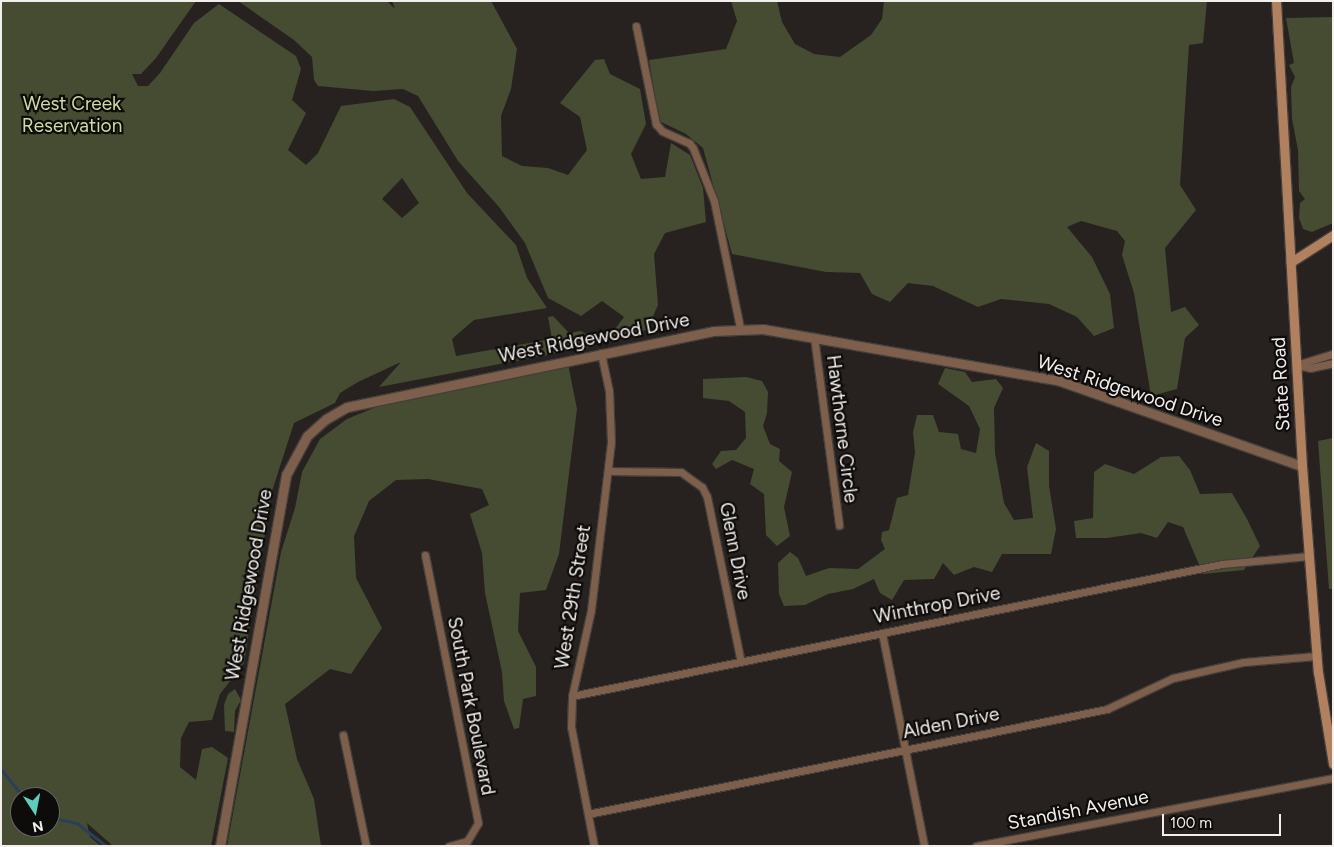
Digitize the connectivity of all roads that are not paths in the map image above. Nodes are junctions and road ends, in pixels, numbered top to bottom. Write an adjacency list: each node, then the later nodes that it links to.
1 (1276, 1): 4 (main road, State Road)
2 (636, 26): 5 (street)
3 (1333, 235): 4 (main road)
4 (1291, 262): 10 (main road, State Road)
5 (740, 328): 6 (street, West Ridgewood Drive); 7 (street, West Ridgewood Drive)
6 (814, 337): 11 (street, West Ridgewood Drive); 13 (street, Hawthorne Circle)
7 (601, 353): 12 (street, West 29th Street); 25 (street, West Ridgewood Drive)
8 (1333, 354): 10 (street)
9 (1333, 363): 10 (street)
10 (1296, 365): 11 (main road, State Road)
11 (1302, 466): 15 (main road, State Road)
12 (608, 470): 18 (street, Glenn Drive); 19 (street, West 29th Street)
13 (838, 525)
14 (425, 555): 27 (street, South Park Boulevard)
15 (1309, 556): 16 (street, Winthrop Drive); 17 (main road, State Road)
16 (882, 633): 18 (street, Winthrop Drive); 21 (street)
17 (1316, 656): 21 (street, Alden Drive); 22 (main road, State Road)
18 (740, 662): 19 (street, Winthrop Drive)
19 (572, 696): 24 (street, West 29th Street)
20 (342, 735): 26 (street)
21 (905, 748): 24 (street, Alden Drive); 29 (street)
22 (1333, 764)
23 (1333, 778): 30 (street, Standish Avenue)
24 (588, 814): 28 (street, West 29th Street)
25 (220, 846)
26 (366, 846)
27 (449, 846)
28 (594, 846)
29 (924, 846)
30 (976, 846)

